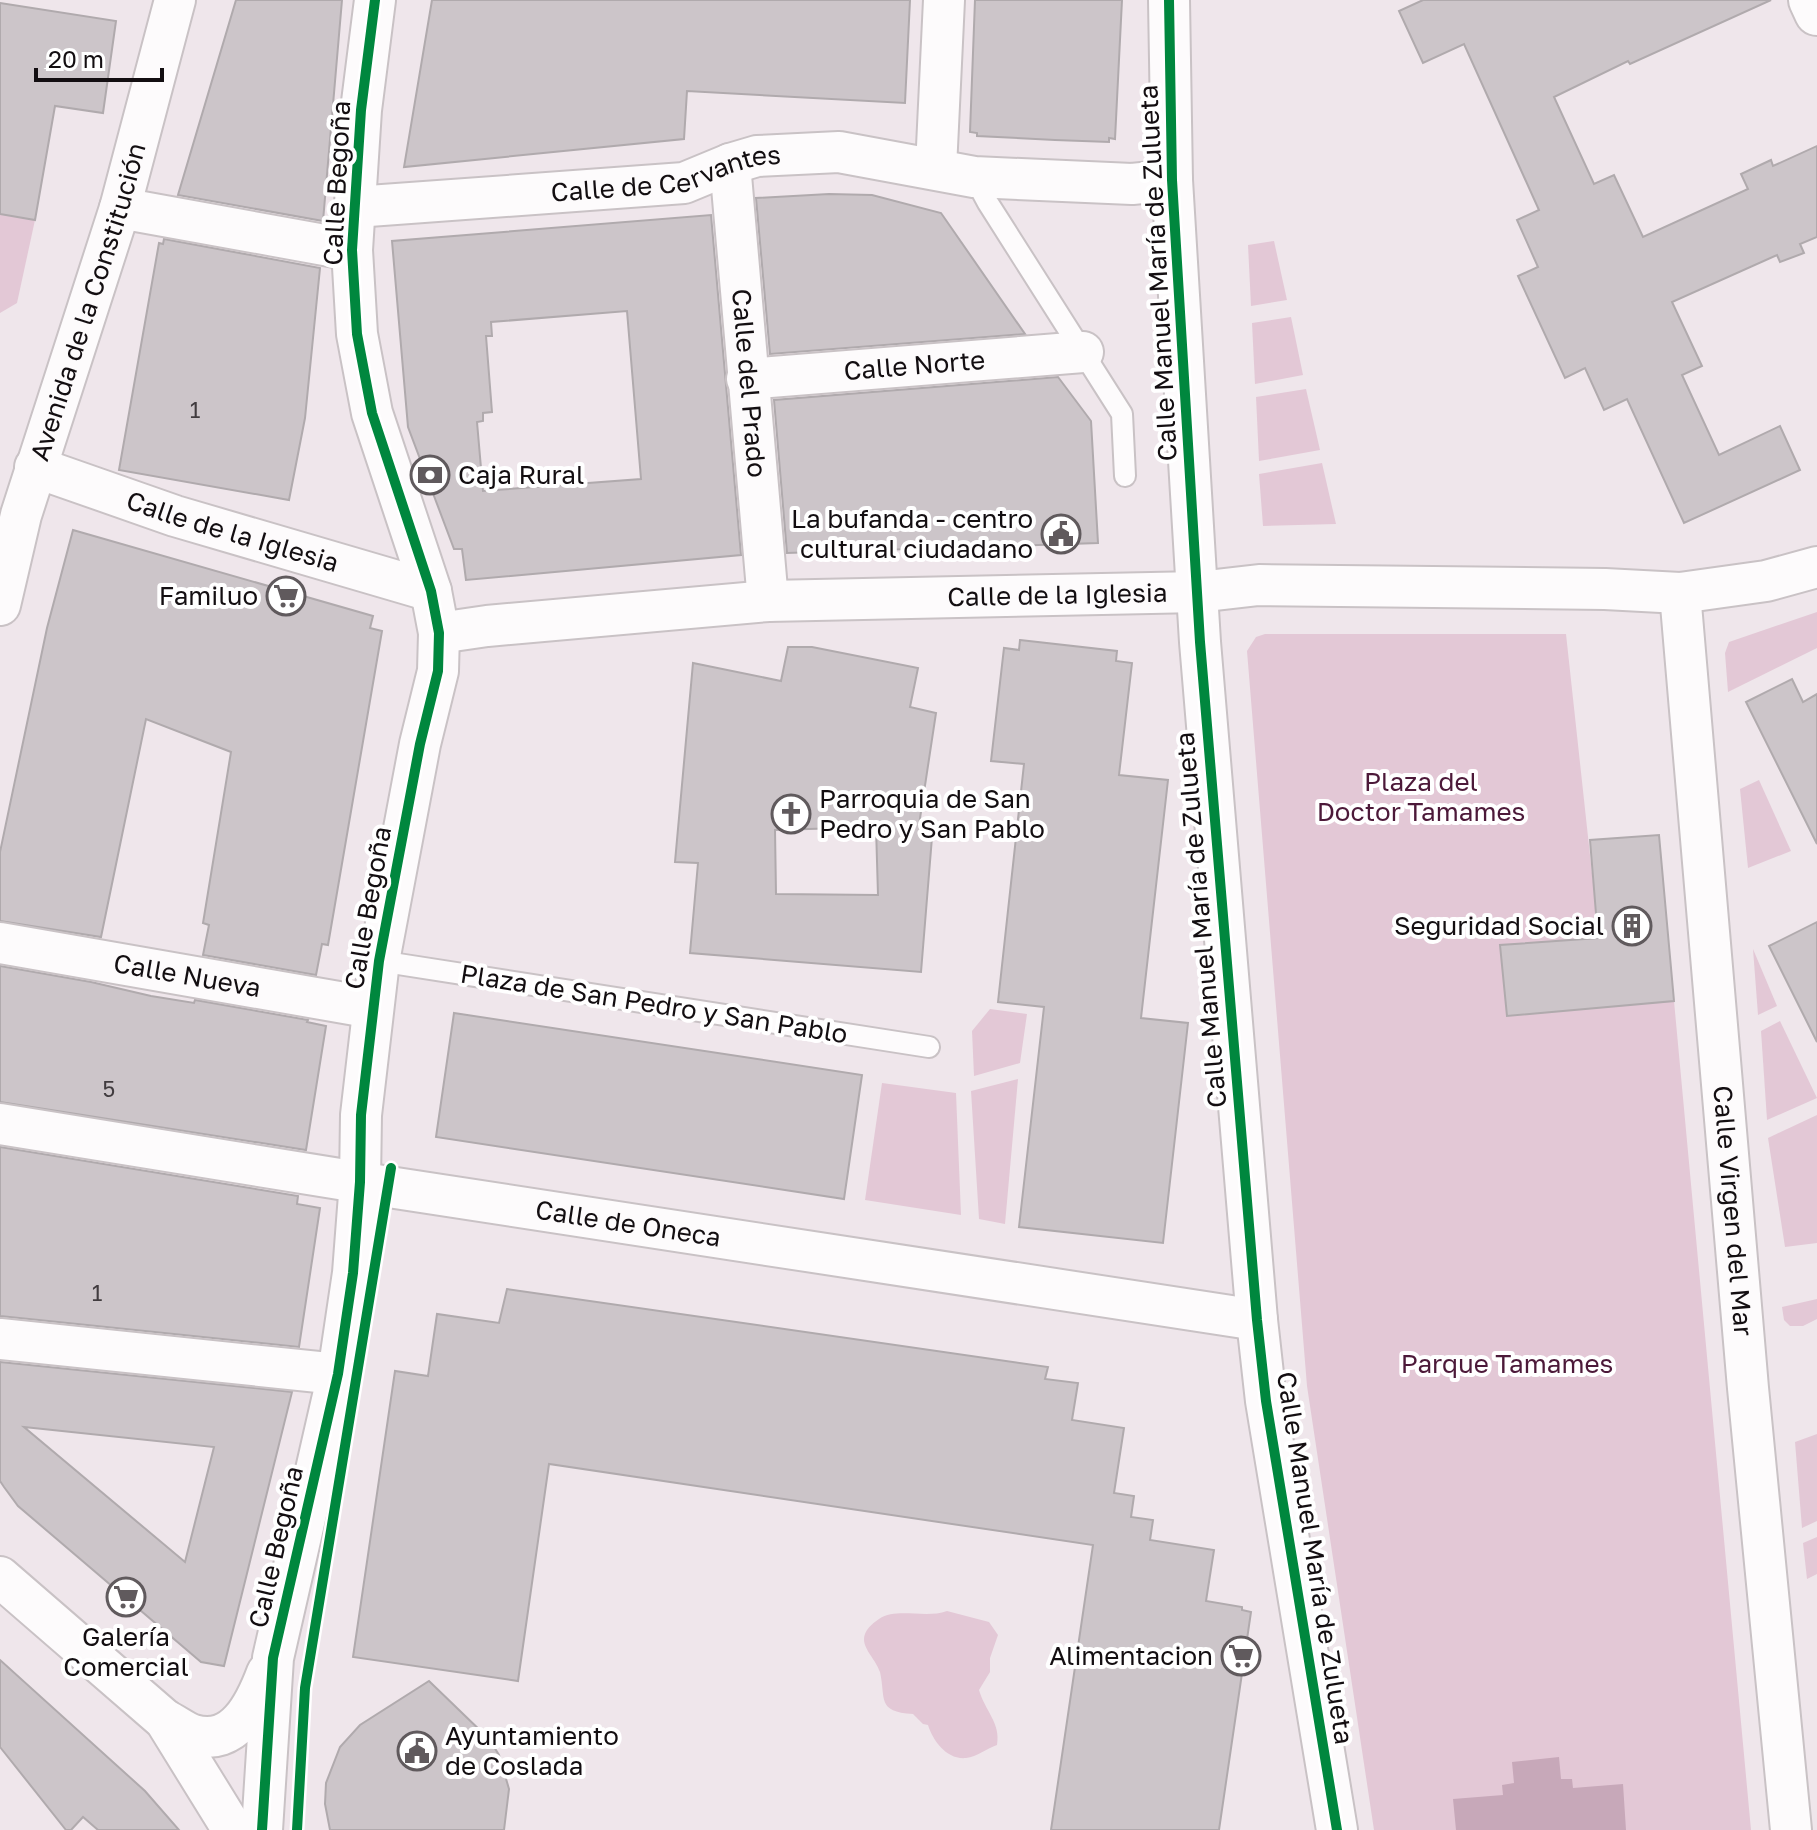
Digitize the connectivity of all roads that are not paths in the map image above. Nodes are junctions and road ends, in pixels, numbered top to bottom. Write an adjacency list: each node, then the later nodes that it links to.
1 (175, 0): 11 (street, Avenida de la Constitución)
2 (375, 0): 10 (street, Calle Begoña)
3 (944, 0): 8 (street)
4 (1169, 0): 9 (street, Calle Manuel María de Zulueta)
5 (1811, 0): 6 (main road)
6 (1817, 13)
7 (730, 164): 8 (street, Calle de Cervantes); 10 (street, Calle de Cervantes); 14 (street, Calle del Prado)
8 (955, 173): 9 (street, Calle de Cervantes); 13 (lane)
9 (1172, 180): 19 (street, Calle Manuel María de Zulueta)
10 (355, 207): 12 (street, Calle Begoña)
11 (120, 208): 12 (street); 15 (street, Avenida de la Constitución)
12 (352, 250): 18 (street, Calle Begoña)
13 (1083, 352): 14 (street, Calle Norte); 16 (lane)
14 (747, 379): 21 (street, Calle del Prado)
15 (35, 467): 18 (street, Calle de la Iglesia); 22 (street, Avenida de la Constitución)
16 (1125, 476)
17 (1817, 567): 20 (street, Calle de la Iglesia)
18 (431, 591): 23 (street, Calle Begoña)
19 (1198, 592): 20 (street, Calle de la Iglesia); 21 (street, Calle de la Iglesia); 30 (street, Calle Manuel María de Zulueta)
20 (1680, 593): 39 (street, Calle Virgen del Mar)
21 (768, 601): 23 (street, Calle de la Iglesia)
22 (0, 605)
23 (439, 633): 25 (street, Calle Begoña)
24 (0, 943): 26 (street, Calle Nueva)
25 (379, 961): 26 (street, Calle Begoña); 27 (lane, Plaza de San Pedro y San Pablo)
26 (373, 1008): 29 (street, Calle Begoña)
27 (929, 1047)
28 (0, 1124): 29 (street, Calle de Oneca)
29 (360, 1182): 30 (street, Calle de Oneca); 32 (street, Calle Begoña)
30 (1257, 1320): 38 (street, Calle Manuel María de Zulueta)
31 (0, 1339): 32 (street)
32 (338, 1374): 34 (street, Calle Begoña)
33 (0, 1577): 35 (street)
34 (273, 1658): 35 (street); 37 (street, Calle Begoña)
35 (165, 1720): 36 (street)
36 (233, 1830)
37 (262, 1830)
38 (1337, 1830)
39 (1791, 1830)

